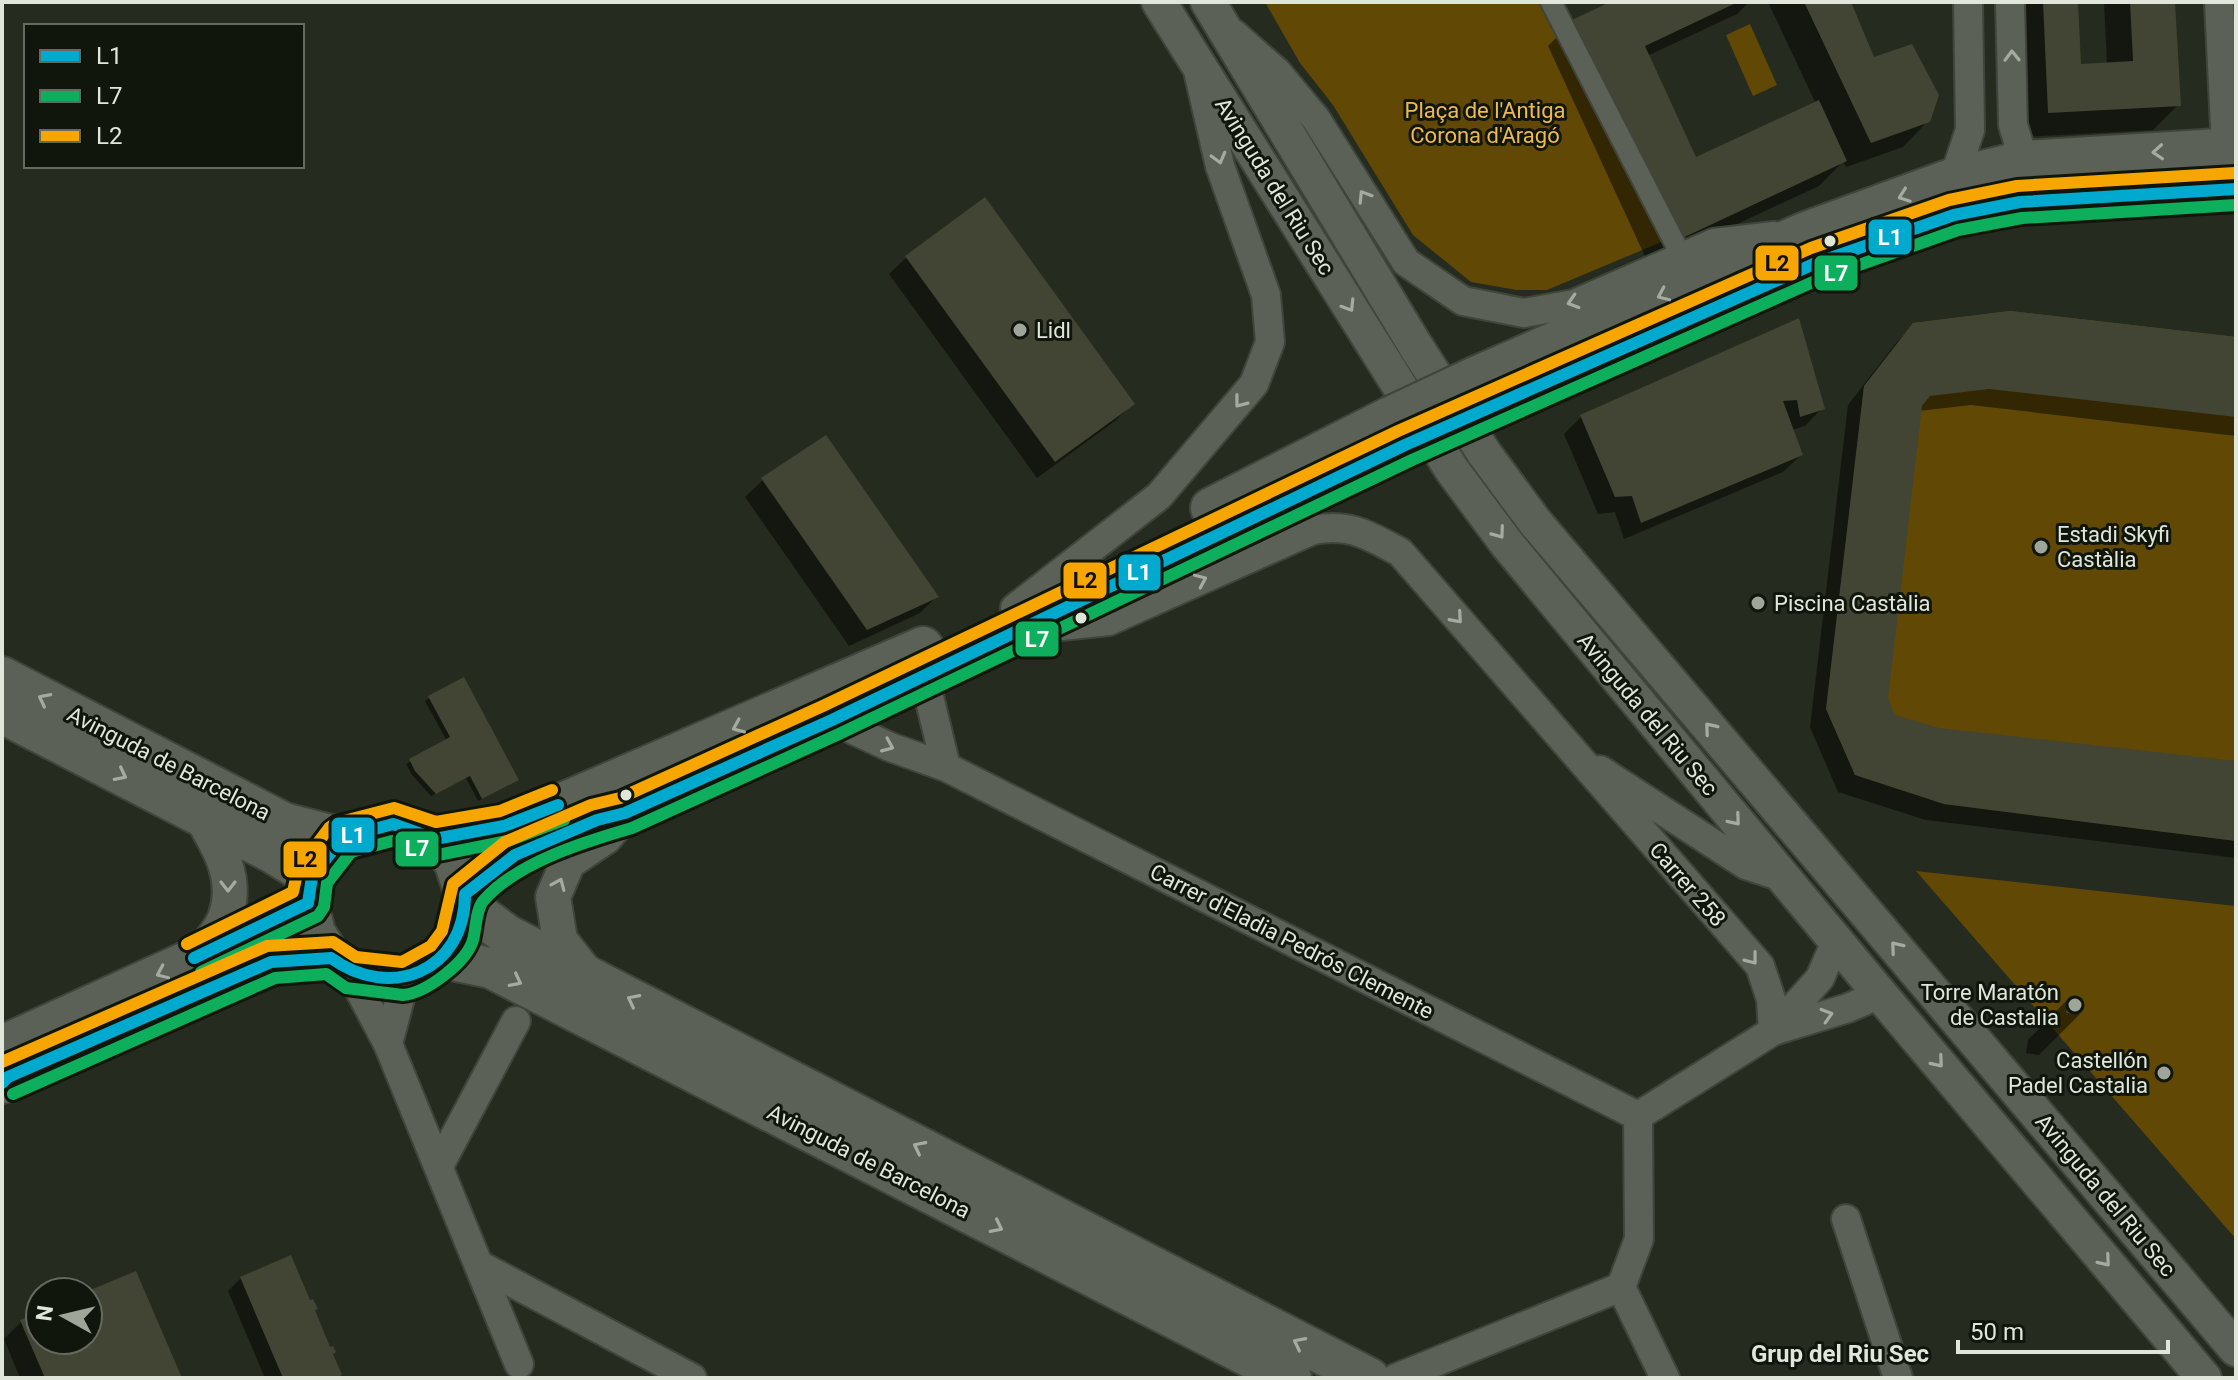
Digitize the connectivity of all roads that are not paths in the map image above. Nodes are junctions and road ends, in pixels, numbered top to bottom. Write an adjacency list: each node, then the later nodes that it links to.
1 (1159, 2): 7 (street, Avinguda del Riu Sec)
2 (1551, 2): 15 (street)
3 (1968, 2): 9 (street)
4 (2010, 2): 8 (street, one-way to 4)
5 (2219, 2): 10 (street)
6 (1214, 12): 15 (street, one-way to 6); 48 (street, Avinguda del Riu Sec, one-way to 6)
7 (1195, 55): 17 (street, one-way to 17); 28 (street, Avinguda del Riu Sec, one-way to 28)
8 (2012, 94): 9 (street); 11 (street)
9 (1970, 98): 12 (street)
10 (2231, 148): 11 (main road, one-way to 11)
11 (2024, 161): 12 (main road)
12 (1954, 178): 14 (main road, one-way to 14)
13 (2236, 189): 16 (main road)
14 (1806, 232): 15 (street); 16 (main road, one-way to 16)
15 (1682, 257)
16 (1481, 392): 17 (main road, bridge)
17 (1018, 619): 18 (main road); 22 (street, Carrer 258, one-way to 22); 27 (main road, one-way to 27)
18 (924, 676): 21 (main road); 23 (street)
19 (2, 677): 26 (main road, Avinguda de Barcelona, one-way to 19)
20 (2, 713): 25 (main road, Avinguda de Barcelona, one-way to 25)
21 (832, 720): 23 (street, Carrer d'Eladia Pedrós Clemente, one-way to 23); 24 (main road)
22 (1572, 752): 28 (street, Carrer 258); 39 (street, Carrer 258, one-way to 39)
23 (946, 767): 43 (street, Carrer d'Eladia Pedrós Clemente)
24 (625, 813): 30 (main road); 35 (street, Avinguda de Barcelona, one-way to 24)
25 (201, 816): 29 (main road, Avinguda de Barcelona); 32 (street, Avinguda de Barcelona, one-way to 32)
26 (342, 838): 27 (main road); 29 (main road)
27 (435, 839): 30 (main road)
28 (1782, 877): 31 (street, Avinguda del Riu Sec)
29 (310, 890): 32 (main road); 34 (main road)
30 (465, 899): 33 (main road); 35 (main road, Avinguda de Barcelona)
31 (1836, 941): 37 (street, Avinguda del Riu Sec); 39 (street)
32 (200, 956): 41 (main road, one-way to 41)
33 (442, 958): 36 (main road); 52 (main road, Avinguda de Barcelona, one-way to 52)
34 (341, 965): 36 (main road); 40 (street); 42 (main road)
35 (589, 978): 53 (main road, Avinguda de Barcelona, one-way to 35)
36 (405, 979): 40 (street)
37 (1880, 994): 39 (street, one-way to 37); 57 (street, Avinguda del Riu Sec, one-way to 57)
38 (516, 1021): 44 (street)
39 (1773, 1031): 43 (street)
40 (388, 1044): 44 (street)
41 (2, 1046)
42 (2, 1083)
43 (1638, 1116): 47 (street)
44 (439, 1166): 46 (street)
45 (1846, 1219): 56 (street)
46 (479, 1265): 49 (street); 50 (street)
47 (1621, 1287): 54 (street); 55 (street)
48 (2236, 1349)
49 (519, 1364)
50 (650, 1369): 51 (street)
51 (692, 1378)
52 (1291, 1378)
53 (1369, 1378)
54 (1396, 1378)
55 (1665, 1378)
56 (1898, 1378)
57 (2204, 1378)

